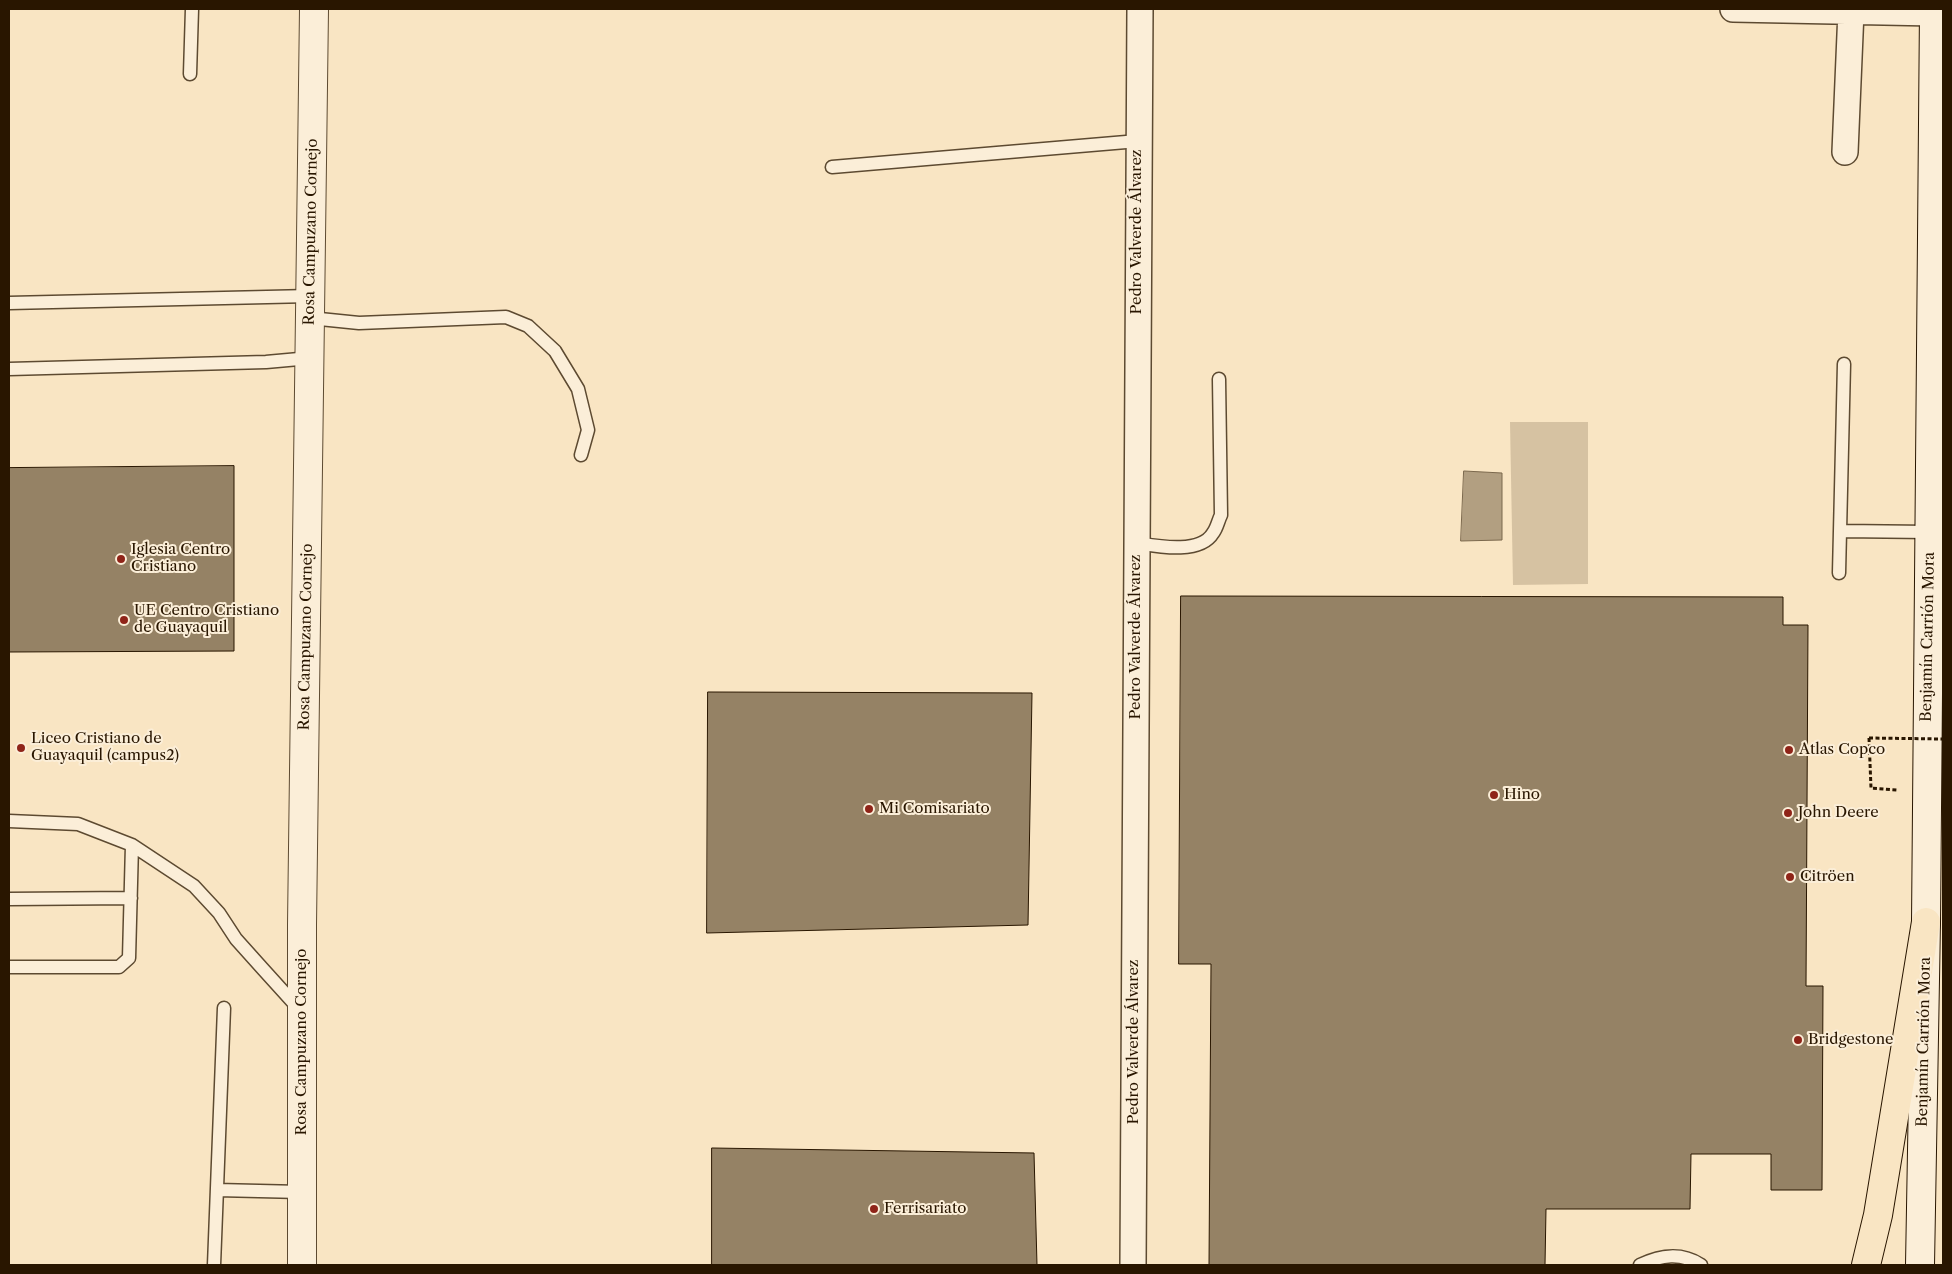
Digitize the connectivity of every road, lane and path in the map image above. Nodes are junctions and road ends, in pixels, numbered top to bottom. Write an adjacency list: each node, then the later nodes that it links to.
1 (192, 9): 7 (lane)
2 (314, 9): 12 (main road, Rosa Campuzano Cornejo)
3 (1140, 9): 8 (street, Pedro Valverde Álvarez)
4 (1733, 9): 6 (street)
5 (1934, 11): 6 (street); 19 (main road, Benjamín Carrión Mora)
6 (1851, 12): 9 (street)
7 (190, 74)
8 (1138, 141): 10 (lane); 20 (street, Pedro Valverde Álvarez)
9 (1845, 152)
10 (832, 167)
11 (9, 303): 12 (lane)
12 (310, 307): 13 (main road, Rosa Campuzano Cornejo); 17 (lane)
13 (310, 358): 15 (lane); 31 (main road, Rosa Campuzano Cornejo)
14 (1844, 364): 18 (lane)
15 (9, 370)
16 (1219, 379): 20 (lane)
17 (581, 456)
18 (1842, 531): 19 (lane); 21 (lane)
19 (1930, 532): 28 (main road, Benjamín Carrión Mora)
20 (1136, 543): 36 (street, Pedro Valverde Álvarez)
21 (1840, 573)
22 (1943, 739): 23 (path, bridge)
23 (1871, 788)
24 (9, 820): 25 (lane)
25 (132, 845): 26 (lane); 31 (lane)
26 (130, 898): 27 (lane); 29 (lane)
27 (9, 899)
28 (1926, 922): 39 (main road); 40 (main road, Benjamín Carrión Mora)
29 (9, 967)
30 (224, 1008): 32 (lane)
31 (303, 1012): 33 (main road, Rosa Campuzano Cornejo)
32 (217, 1190): 33 (lane); 34 (lane)
33 (302, 1192): 35 (main road, Rosa Campuzano Cornejo)
34 (214, 1265)
35 (302, 1265)
36 (1133, 1265)
37 (1640, 1265): 38 (lane)
38 (1700, 1265)
39 (1866, 1265)
40 (1920, 1265)

